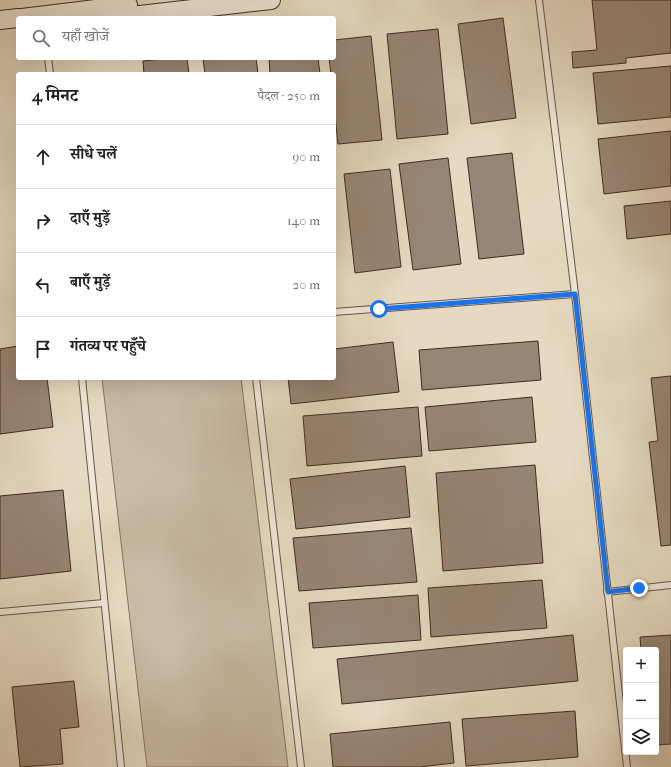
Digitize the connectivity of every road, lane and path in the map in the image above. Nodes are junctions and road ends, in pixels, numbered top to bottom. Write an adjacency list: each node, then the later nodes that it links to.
1 (171, 0): 4 (street)
2 (271, 0): 4 (street)
3 (539, 0): 12 (lane)
4 (106, 9): 5 (street)
5 (52, 16)
6 (16, 18): 7 (street)
7 (0, 20)
8 (16, 29): 9 (street)
9 (0, 31)
10 (48, 60): 11 (lane)
11 (50, 72)
12 (575, 294): 13 (lane); 17 (lane)
13 (336, 312)
14 (82, 380): 18 (lane)
15 (256, 380): 21 (lane)
16 (671, 585): 17 (lane)
17 (608, 592): 22 (lane)
18 (104, 603): 19 (lane); 20 (lane)
19 (0, 612)
20 (121, 767)
21 (301, 767)
22 (627, 767)

